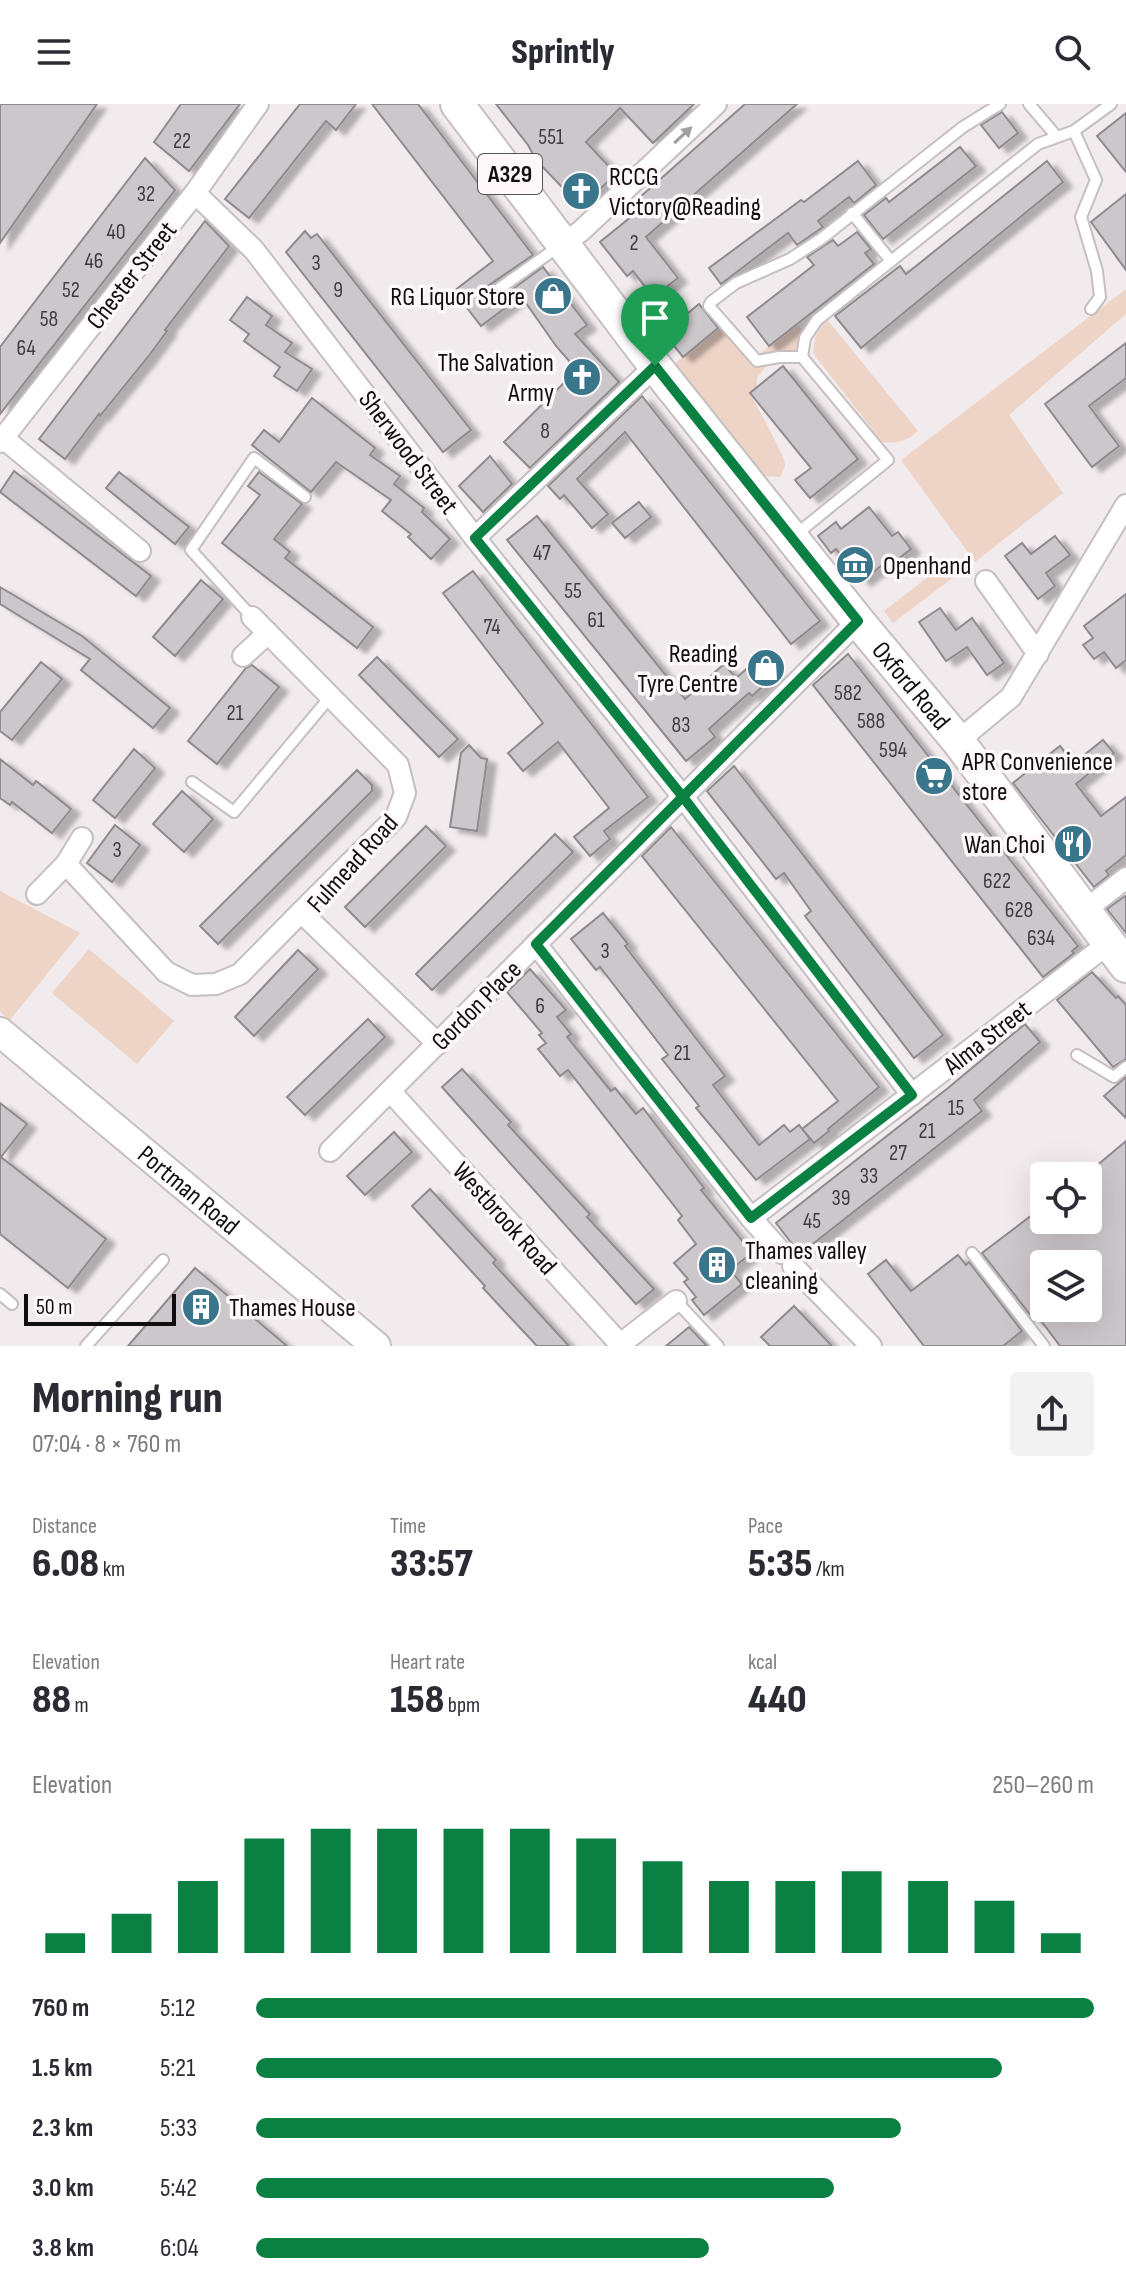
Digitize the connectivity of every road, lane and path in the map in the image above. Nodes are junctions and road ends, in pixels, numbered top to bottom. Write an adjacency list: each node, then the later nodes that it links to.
1 (258, 104): 9 (street, Chester Street)
2 (716, 104): 11 (street, one-way to 2)
3 (1000, 104): 10 (lane)
4 (1029, 104): 8 (lane)
5 (1111, 104): 7 (lane)
6 (460, 105): 11 (main road, Oxford Road / A329)
7 (1074, 131): 8 (lane); 14 (lane)
8 (1057, 137): 12 (lane)
9 (195, 193): 17 (street, Chester Street); 21 (street, Sherwood Street)
10 (852, 213): 12 (lane); 15 (lane)
11 (563, 244): 13 (lane); 16 (main road, Oxford Road / A329)
12 (891, 261): 15 (lane)
13 (490, 295)
14 (1091, 309)
15 (802, 357): 20 (lane)
16 (655, 366): 20 (main road, Oxford Road / A329); 21 (street)
17 (2, 440): 22 (street)
18 (305, 497): 24 (lane)
19 (1126, 505): 27 (street)
20 (793, 537): 25 (main road, Oxford Road / A329)
21 (475, 538): 32 (street, Sherwood Street)
22 (140, 551)
23 (986, 581): 27 (street)
24 (252, 617): 26 (street, Fulmead Road)
25 (858, 621): 30 (main road, Oxford Road / A329); 32 (street, Gordon Place)
26 (268, 633): 28 (street); 29 (street, Fulmead Road)
27 (1038, 654): 30 (street)
28 (243, 656)
29 (330, 697): 31 (lane); 38 (street, Fulmead Road)
30 (958, 741): 37 (main road, Oxford Road / A329)
31 (192, 782)
32 (683, 797): 39 (street, Gordon Place); 46 (street, Sherwood Street)
33 (82, 838): 34 (street)
34 (66, 864): 36 (street); 38 (street)
35 (1126, 878): 37 (street)
36 (37, 894)
37 (1084, 911): 40 (main road, Oxford Road / A329)
38 (301, 912): 42 (street, Fulmead Road)
39 (536, 944): 42 (street, Gordon Place); 48 (street)
40 (1117, 955): 46 (street, Alma Street)
41 (0, 1032): 56 (street, Portman Road)
42 (438, 1044): 45 (street, Gordon Place)
43 (1077, 1055): 44 (lane)
44 (1126, 1067)
45 (390, 1091): 47 (street, Gordon Place); 54 (street, Westbrook Road)
46 (912, 1095): 48 (street, Alma Street)
47 (330, 1151)
48 (751, 1218): 58 (street)
49 (972, 1253): 59 (lane)
50 (163, 1260): 55 (lane)
51 (0, 1294): 53 (lane)
52 (676, 1301): 54 (street, Westbrook Road); 57 (lane)
53 (12, 1304)
54 (619, 1345)
55 (86, 1346)
56 (376, 1346)
57 (718, 1346)
58 (871, 1346)
59 (1044, 1346)

